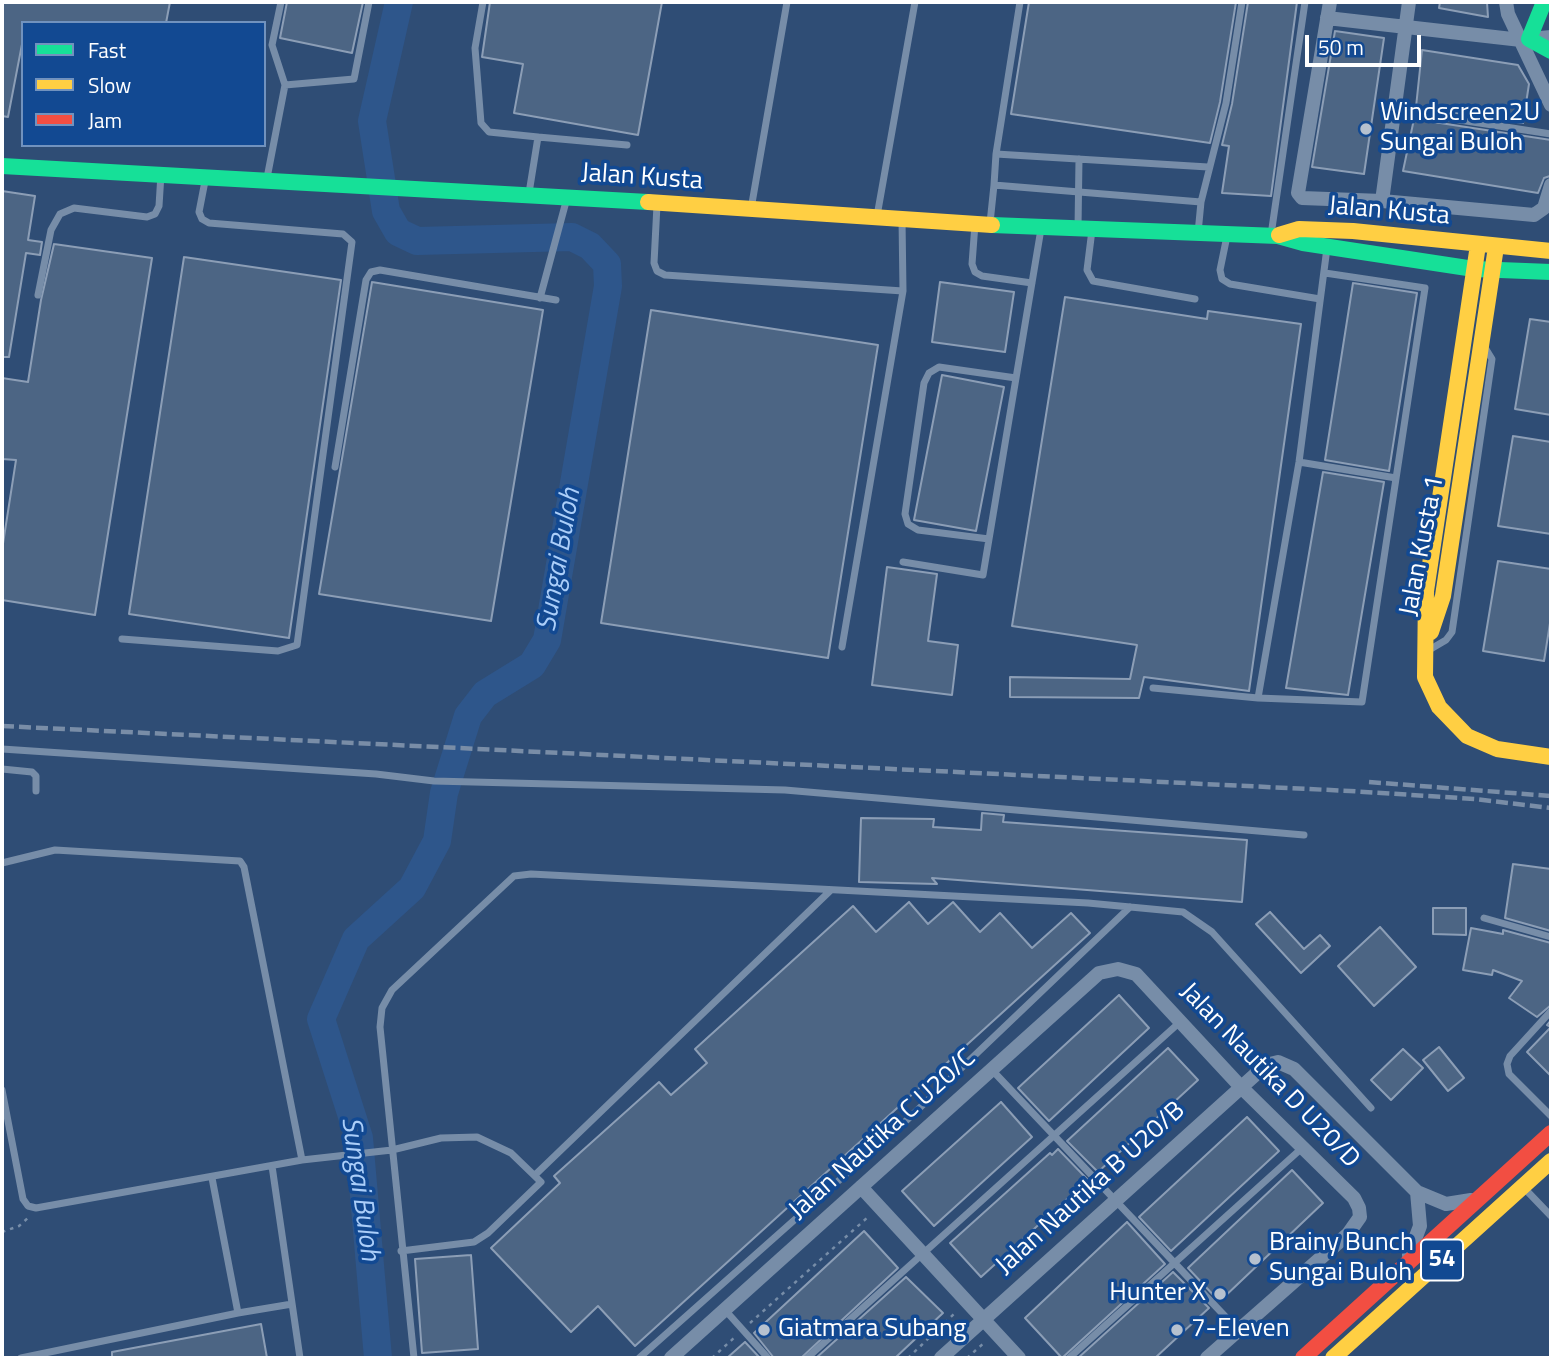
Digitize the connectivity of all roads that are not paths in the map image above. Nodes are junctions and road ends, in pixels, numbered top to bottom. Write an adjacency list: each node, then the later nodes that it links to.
1 (281, 2): 20 (lane)
2 (369, 2): 20 (lane)
3 (483, 2): 24 (lane)
4 (787, 2): 41 (lane)
5 (915, 2): 42 (lane)
6 (1020, 2): 26 (lane)
7 (1242, 2): 29 (lane)
8 (1306, 2): 49 (lane)
9 (1330, 2): 15 (street)
10 (1409, 2): 16 (street)
11 (1506, 2): 18 (street)
12 (1544, 2): 18 (main road)
13 (1549, 2): 14 (main road)
14 (1551, 8)
15 (1327, 18): 16 (street); 38 (street)
16 (1405, 29): 18 (street); 22 (street)
17 (1551, 37): 18 (street)
18 (1525, 40): 19 (main road); 21 (street)
19 (1551, 51)
20 (285, 85): 32 (lane)
21 (1551, 105)
22 (1394, 110): 23 (lane); 38 (street)
23 (1551, 134)
24 (538, 137): 25 (lane); 36 (lane)
25 (627, 145)
26 (996, 154): 27 (lane); 33 (lane)
27 (1079, 159): 29 (lane); 35 (lane)
28 (2, 166): 30 (main road, Jalan Kusta)
29 (1208, 167): 39 (lane)
30 (161, 173): 31 (main road, Jalan Kusta); 61 (lane)
31 (206, 176): 32 (main road, Jalan Kusta); 73 (lane)
32 (267, 178): 36 (main road, Jalan Kusta)
33 (994, 185): 35 (lane); 44 (lane)
34 (1551, 186): 38 (street)
35 (1080, 191): 39 (lane); 46 (lane)
36 (529, 194): 37 (main road, Jalan Kusta)
37 (567, 197): 40 (main road, Jalan Kusta); 62 (lane)
38 (1382, 201)
39 (1201, 202): 47 (lane)
40 (657, 205): 41 (main road, Jalan Kusta); 60 (lane)
41 (751, 209): 42 (main road, Jalan Kusta)
42 (876, 217): 43 (main road, Jalan Kusta)
43 (902, 218): 44 (main road, Jalan Kusta); 60 (lane)
44 (983, 223): 45 (main road, Jalan Kusta); 59 (lane)
45 (1041, 228): 46 (main road, Jalan Kusta); 59 (lane)
46 (1085, 229): 47 (main road, Jalan Kusta); 63 (lane)
47 (1198, 234): 48 (main road, Jalan Kusta)
48 (1227, 235): 49 (main road, Jalan Kusta); 64 (lane)
49 (1274, 235): 50 (main road, Jalan Kusta); 51 (main road, Jalan Kusta)
50 (1478, 245): 52 (main road, Jalan Kusta); 55 (main road, Jalan Kusta 1)
51 (1327, 247): 54 (main road, Jalan Kusta); 58 (lane)
52 (1496, 247): 53 (main road, Jalan Kusta); 56 (main road)
53 (1551, 251)
54 (1444, 265): 55 (main road, Jalan Kusta); 66 (main road)
55 (1474, 269): 56 (main road, Jalan Kusta); 66 (main road, Jalan Kusta 1)
56 (1492, 270): 57 (main road, Jalan Kusta); 75 (main road, Jalan Kusta 1)
57 (1551, 272)
58 (1325, 273): 64 (lane); 70 (lane)
59 (1032, 283): 67 (lane)
60 (903, 291): 74 (lane)
61 (38, 295)
62 (540, 298): 65 (lane); 69 (lane)
63 (1195, 299)
64 (1320, 299): 68 (lane)
65 (556, 300)
66 (1468, 309): 75 (main road, Jalan Kusta 1)
67 (1016, 378): 71 (lane); 71 (lane)
68 (1299, 462): 70 (lane); 77 (lane)
69 (335, 467)
70 (1396, 478): 77 (lane)
71 (989, 539): 72 (lane)
72 (903, 562)
73 (122, 639)
74 (842, 647)
75 (1424, 653): 79 (main road)
76 (1153, 688): 77 (lane)
77 (1258, 698)
78 (2, 749): 82 (lane)
79 (1551, 757)
80 (2, 769): 81 (lane)
81 (36, 791)
82 (1304, 835)
83 (2, 863): 100 (lane)
84 (831, 890): 85 (lane); 99 (lane); 103 (lane)
85 (1130, 907): 94 (lane); 123 (lane)
86 (1484, 918): 87 (lane)
87 (1551, 937)
88 (1136, 974): 90 (street, Jalan Nautika D U20/D); 91 (street, Jalan Nautika C U20/C)
89 (1551, 1011): 95 (lane)
90 (1180, 1022): 92 (street, Jalan Nautika D U20/D); 97 (lane)
91 (992, 1070): 97 (lane); 105 (street, Jalan Nautika C U20/C)
92 (1240, 1086): 98 (street, Jalan Nautika D U20/D); 107 (street, Jalan Nautika B U20/B); 109 (street, Jalan Nautika B U20/B)
93 (2, 1090): 104 (lane)
94 (1371, 1108)
95 (1551, 1116)
96 (1551, 1133): 108 (main road, 54)
97 (1054, 1136): 109 (lane); 112 (lane)
98 (1303, 1147): 113 (lane); 119 (street, Jalan Nautika D U20/D)
99 (389, 1150): 100 (lane); 103 (lane); 111 (lane)
100 (302, 1160): 102 (lane)
101 (1551, 1161): 106 (main road, 54)
102 (271, 1166): 104 (lane); 115 (lane)
103 (535, 1175): 111 (lane)
104 (212, 1178): 117 (lane)
105 (861, 1187): 112 (street); 116 (street, Jalan Nautika C U20/C)
106 (1523, 1187): 110 (lane); 132 (main road, 54)
107 (1417, 1192): 108 (street); 114 (street)
108 (1484, 1196): 114 (main road, 54)
109 (1116, 1200): 113 (lane); 118 (street, Jalan Nautika B U20/B)
110 (1551, 1216)
111 (401, 1251): 122 (lane)
112 (923, 1254): 118 (street); 126 (lane)
113 (1176, 1261): 119 (lane); 129 (lane)
114 (1404, 1267): 131 (main road, 54)
115 (292, 1304): 117 (lane); 121 (lane)
116 (725, 1310): 124 (street, Jalan Nautika C U20/C); 125 (lane)
117 (238, 1312): 120 (lane)
118 (984, 1320): 127 (street, Jalan Nautika B U20/B); 128 (street)
119 (1238, 1330): 130 (street)
120 (21, 1358)
121 (300, 1358)
122 (414, 1358)
123 (639, 1358)
124 (671, 1358)
125 (768, 1358)
126 (807, 1358)
127 (942, 1358)
128 (1019, 1358)
129 (1069, 1358)
130 (1207, 1358)
131 (1303, 1358)
132 (1333, 1358)

